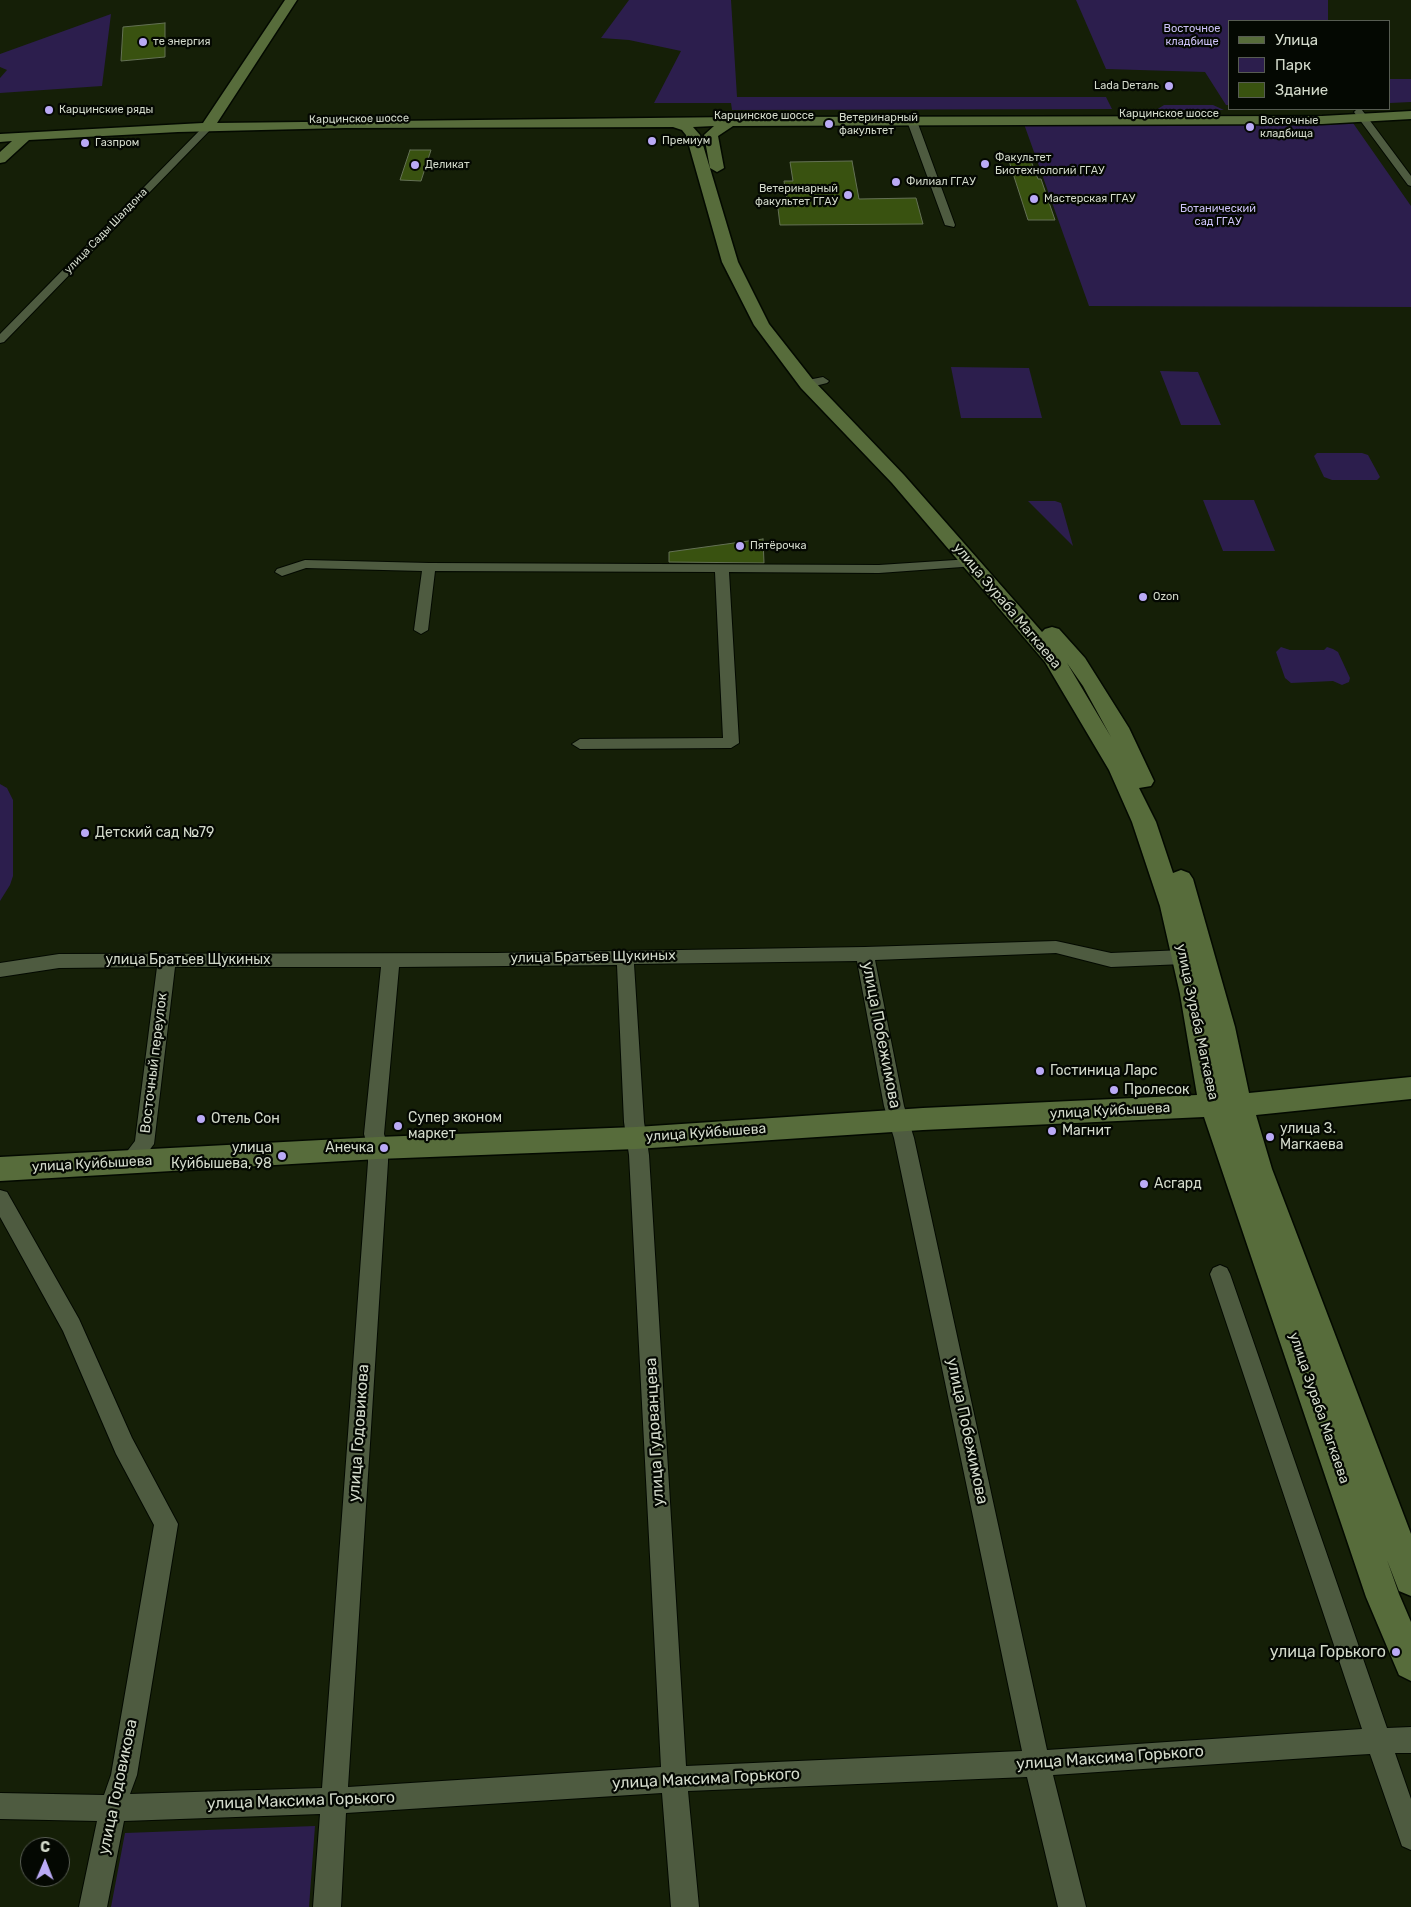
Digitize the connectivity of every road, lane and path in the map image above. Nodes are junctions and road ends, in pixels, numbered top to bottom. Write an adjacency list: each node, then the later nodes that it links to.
1 (291, 0): 9 (main road)
2 (1411, 107): 4 (main road, Карцинское шоссе)
3 (1411, 114): 4 (main road, Карцинское шоссе)
4 (1362, 115): 5 (main road, Карцинское шоссе); 6 (main road, Карцинское шоссе); 13 (street)
5 (731, 119): 6 (main road, Карцинское шоссе); 8 (main road)
6 (912, 121): 14 (street)
7 (672, 122): 8 (main road, Карцинское шоссе); 8 (main road); 9 (main road, Карцинское шоссе)
8 (703, 125): 9 (main road, Карцинское шоссе); 16 (main road, улица Зураба Магкаева)
9 (209, 126): 10 (main road, Карцинское шоссе); 15 (street, улица Сады Шалдона)
10 (26, 136): 11 (main road, Карцинское шоссе); 12 (main road)
11 (0, 138)
12 (0, 159)
13 (1411, 183)
14 (950, 225)
15 (0, 340)
16 (815, 383): 17 (main road, улица Зураба Магкаева); 30 (main road, улица Зураба Магкаева)
17 (971, 563): 19 (street); 25 (main road, улица Зураба Магкаева)
18 (429, 567): 19 (street); 20 (street); 21 (street)
19 (722, 569): 22 (street)
20 (282, 572)
21 (421, 630)
22 (580, 744)
23 (865, 954): 24 (street, улица Братьев Щукиных); 25 (street, улица Братьев Щукиных); 31 (street, улица Побежимова)
24 (625, 957): 26 (street, улица Братьев Щукиных); 32 (street, улица Гудованцева)
25 (1184, 957): 30 (main road, улица Зураба Магкаева)
26 (390, 959): 27 (street, улица Братьев Щукиных); 33 (street, улица Годовикова)
27 (167, 960): 28 (street, улица Братьев Щукиных); 34 (street, Восточный переулок)
28 (0, 970)
29 (1411, 1088): 30 (main road, улица Куйбышева)
30 (1226, 1104): 31 (main road, улица Куйбышева); 38 (main road, улица Зураба Магкаева); 39 (main road, улица Зураба Магкаева)
31 (899, 1120): 32 (main road, улица Куйбышева); 42 (street, улица Побежимова)
32 (636, 1138): 33 (main road, улица Куйбышева); 43 (street, улица Гудованцева)
33 (378, 1148): 34 (main road, улица Куйбышева); 44 (street, улица Годовикова)
34 (129, 1162): 35 (main road, улица Куйбышева)
35 (0, 1169)
36 (0, 1198): 46 (street, улица Годовикова)
37 (1220, 1274): 40 (street)
38 (1411, 1579)
39 (1411, 1663)
40 (1380, 1740): 41 (street, улица Максима Горького); 42 (street, улица Максима Горького); 47 (street)
41 (1411, 1740)
42 (1038, 1763): 43 (street, улица Максима Горького); 51 (street, улица Побежимова)
43 (676, 1779): 44 (street, улица Максима Горького); 50 (street, улица Гудованцева)
44 (333, 1801): 46 (street, улица Максима Горького); 49 (street, улица Годовикова)
45 (0, 1806): 46 (street, улица Максима Горького)
46 (113, 1808): 48 (street, улица Годовикова)
47 (1411, 1836)
48 (93, 1907)
49 (326, 1907)
50 (684, 1907)
51 (1072, 1907)

